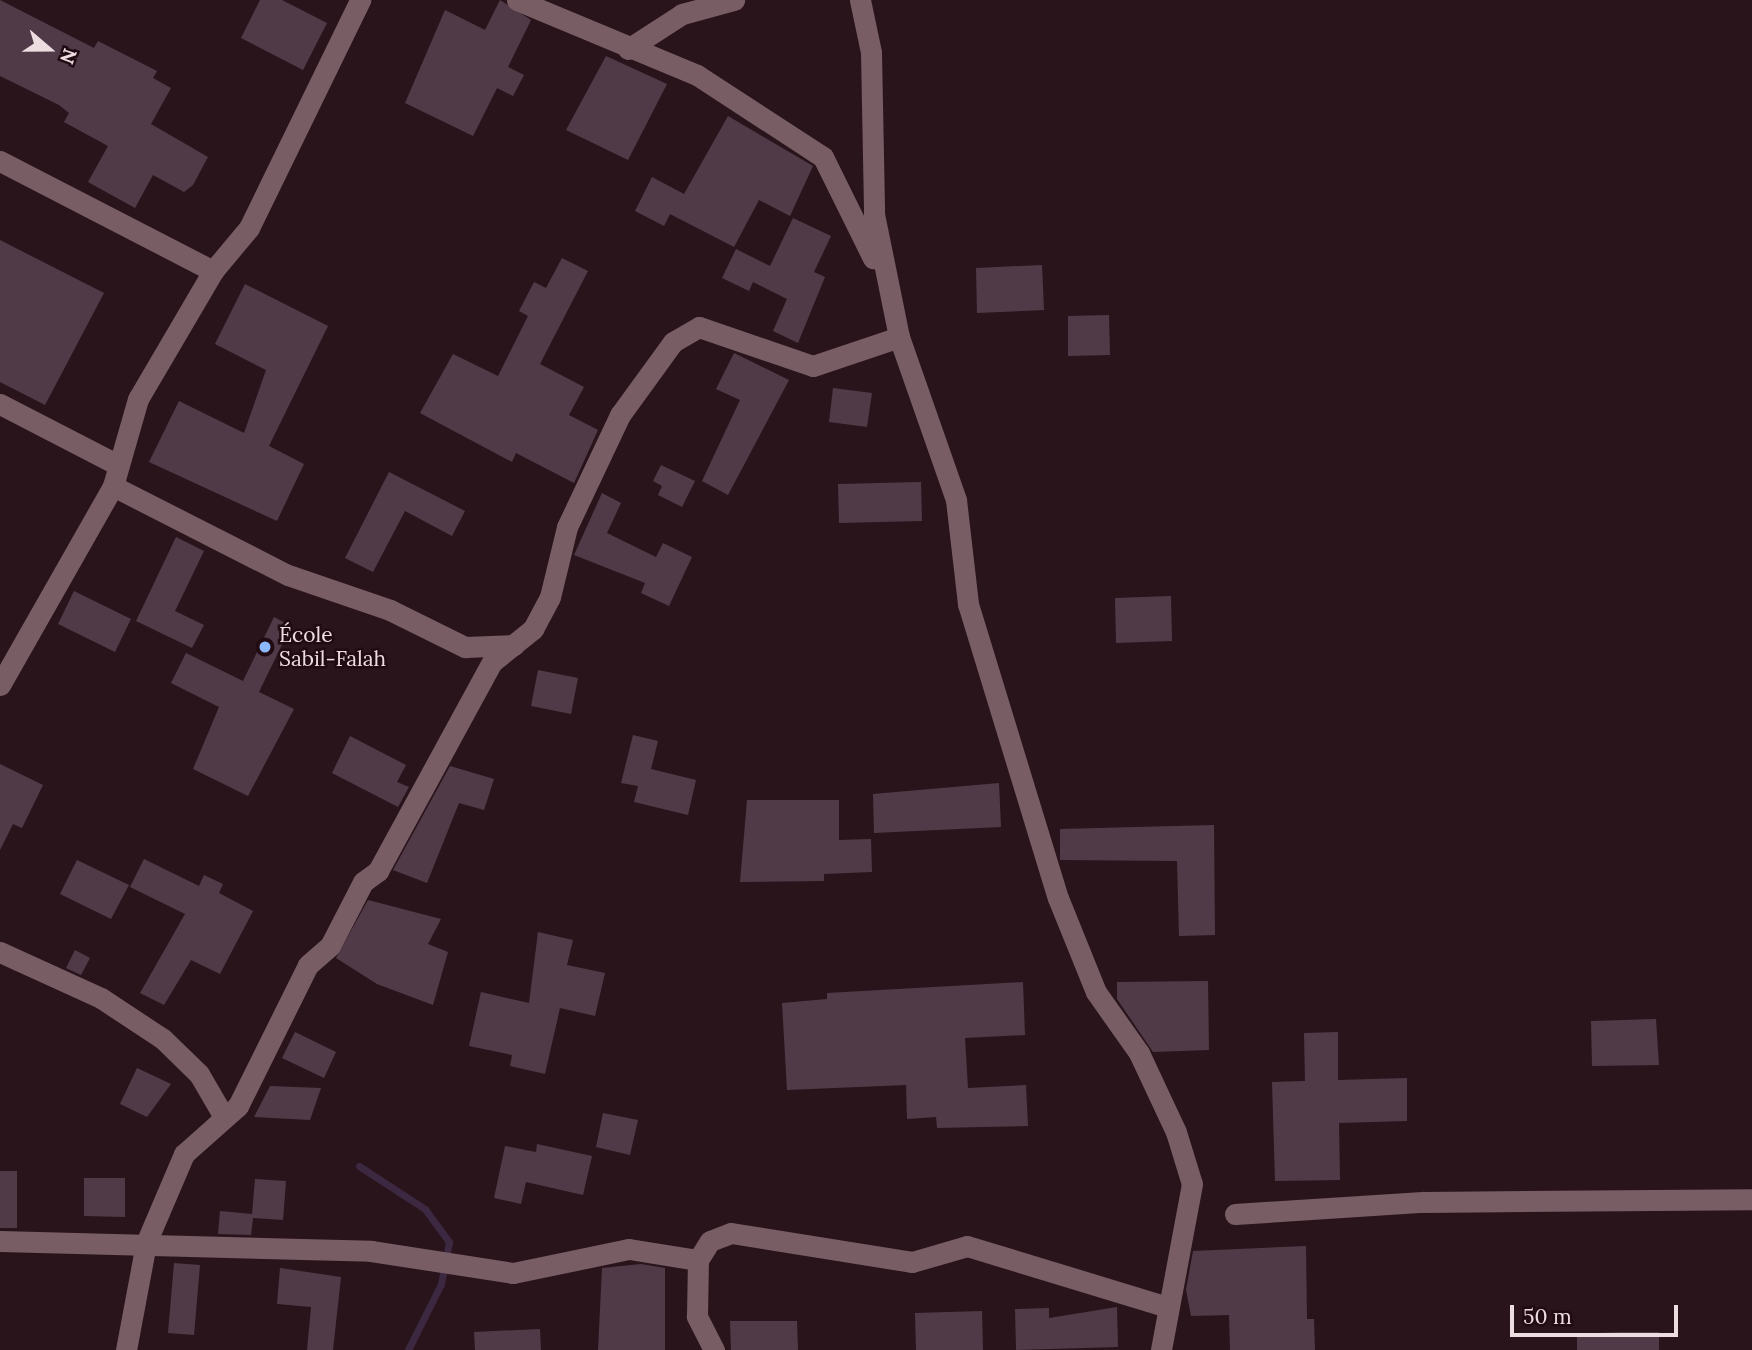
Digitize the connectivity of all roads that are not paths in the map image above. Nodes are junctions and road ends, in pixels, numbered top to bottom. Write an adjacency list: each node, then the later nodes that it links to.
1 (360, 0): 7 (street)
2 (517, 0): 5 (street)
3 (734, 0): 5 (street)
4 (860, 0): 8 (street)
5 (628, 49): 8 (street)
6 (0, 161): 7 (street)
7 (213, 271): 11 (street)
8 (890, 299): 9 (street)
9 (899, 337): 13 (street); 22 (street)
10 (0, 404): 11 (street)
11 (116, 464): 12 (street)
12 (113, 486): 13 (street); 14 (street)
13 (514, 645): 16 (street)
14 (0, 685)
15 (0, 952): 16 (street)
16 (224, 1117): 20 (street)
17 (1752, 1199): 18 (street)
18 (1235, 1214)
19 (0, 1241): 20 (street)
20 (146, 1243): 21 (street); 23 (street)
21 (698, 1260): 22 (street); 24 (street)
22 (1165, 1306): 25 (street)
23 (126, 1350)
24 (714, 1350)
25 (1161, 1350)

